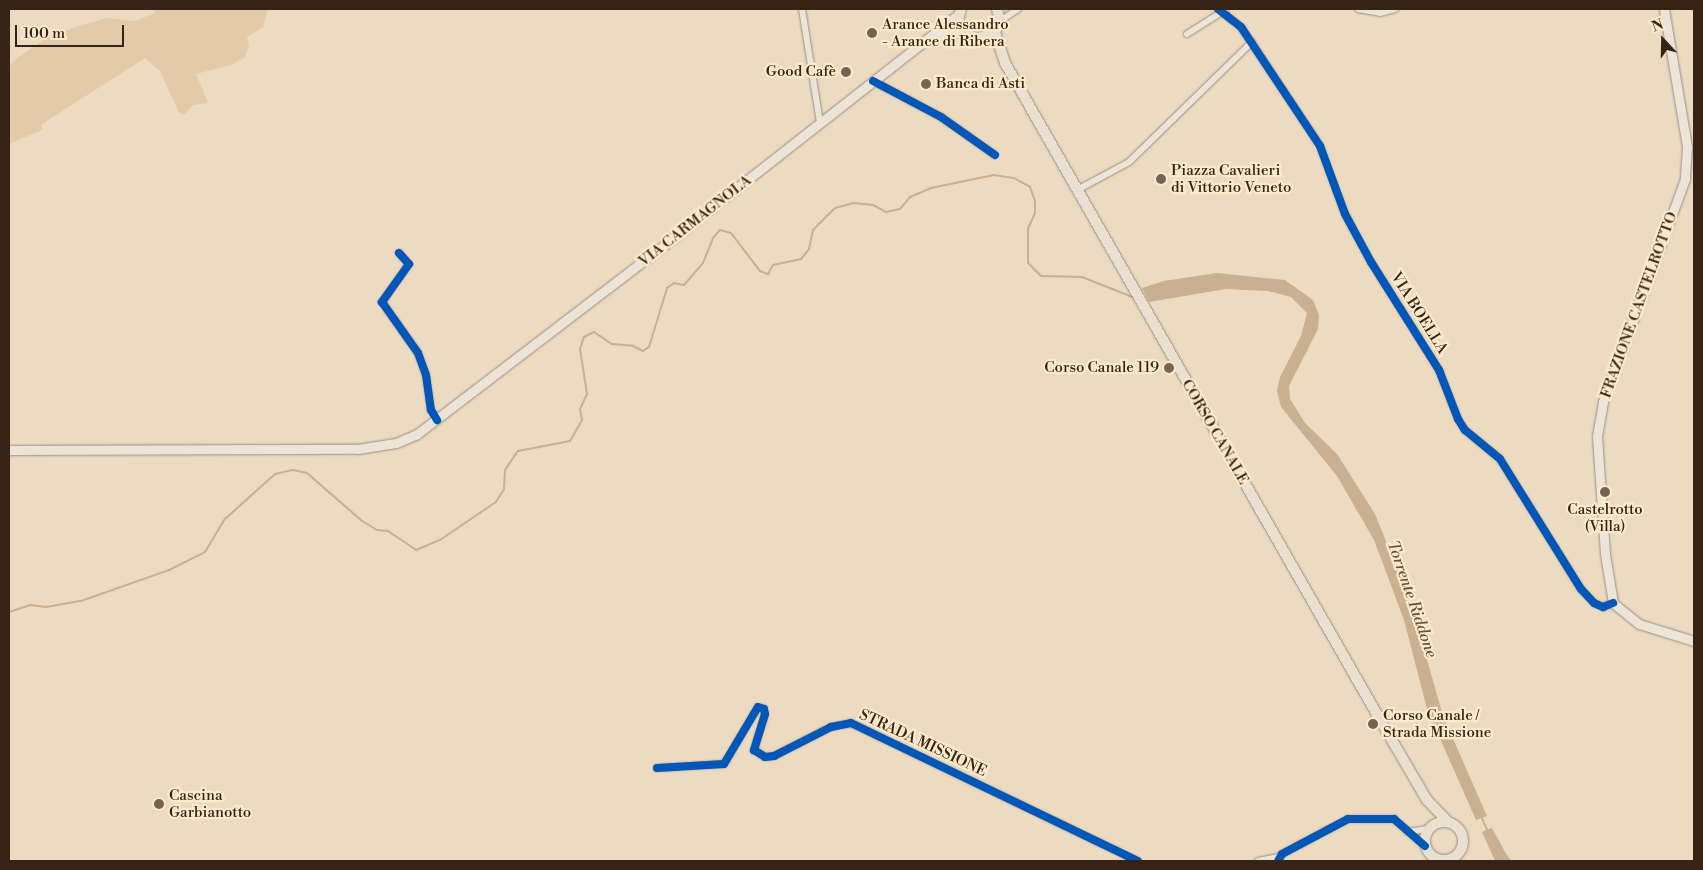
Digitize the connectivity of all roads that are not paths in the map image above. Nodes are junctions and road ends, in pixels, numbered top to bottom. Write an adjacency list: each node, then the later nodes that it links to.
1 (802, 9): 18 (street)
2 (997, 9): 9 (main road)
3 (1018, 9): 9 (street)
4 (1223, 9): 12 (street); 15 (street, VIA BOELLA)
5 (1358, 9): 6 (street)
6 (1395, 9)
7 (1664, 9): 24 (main road, FRAZIONE CASTELROTTO)
8 (960, 12): 10 (main road); 13 (main road, VIA CARMAGNOLA)
9 (1000, 21): 11 (main road)
10 (962, 31): 13 (main road, VIA CARMAGNOLA); 14 (main road, CORSO CANALE)
11 (995, 32): 14 (main road); 16 (main road, CORSO CANALE)
12 (1187, 34)
13 (931, 38): 17 (main road, VIA CARMAGNOLA)
14 (983, 39): 16 (main road, CORSO CANALE)
15 (1252, 42): 20 (street); 24 (street, VIA BOELLA)
16 (1005, 63): 20 (main road, CORSO CANALE)
17 (873, 81): 18 (main road, VIA CARMAGNOLA); 19 (street)
18 (820, 123): 22 (main road, VIA CARMAGNOLA)
19 (995, 155)
20 (1077, 190): 27 (main road, CORSO CANALE)
21 (399, 253): 22 (street)
22 (437, 420): 23 (main road, VIA CARMAGNOLA)
23 (9, 450)
24 (1613, 604): 25 (main road)
25 (1694, 641)
26 (657, 768): 35 (street, STRADA MISSIONE)
27 (1427, 800): 28 (main road, CORSO CANALE); 29 (main road, CORSO CANALE)
28 (1447, 821): 29 (main road); 32 (main road, CORSO CANALE)
29 (1430, 827): 30 (street); 31 (main road, CORSO CANALE)
30 (1407, 832): 31 (street); 33 (street)
31 (1425, 846): 34 (main road)
32 (1462, 848): 34 (main road); 37 (main road, CORSO CANALE)
33 (1279, 859): 36 (street)
34 (1452, 860)
35 (1138, 861)
36 (1258, 861)
37 (1465, 861)

